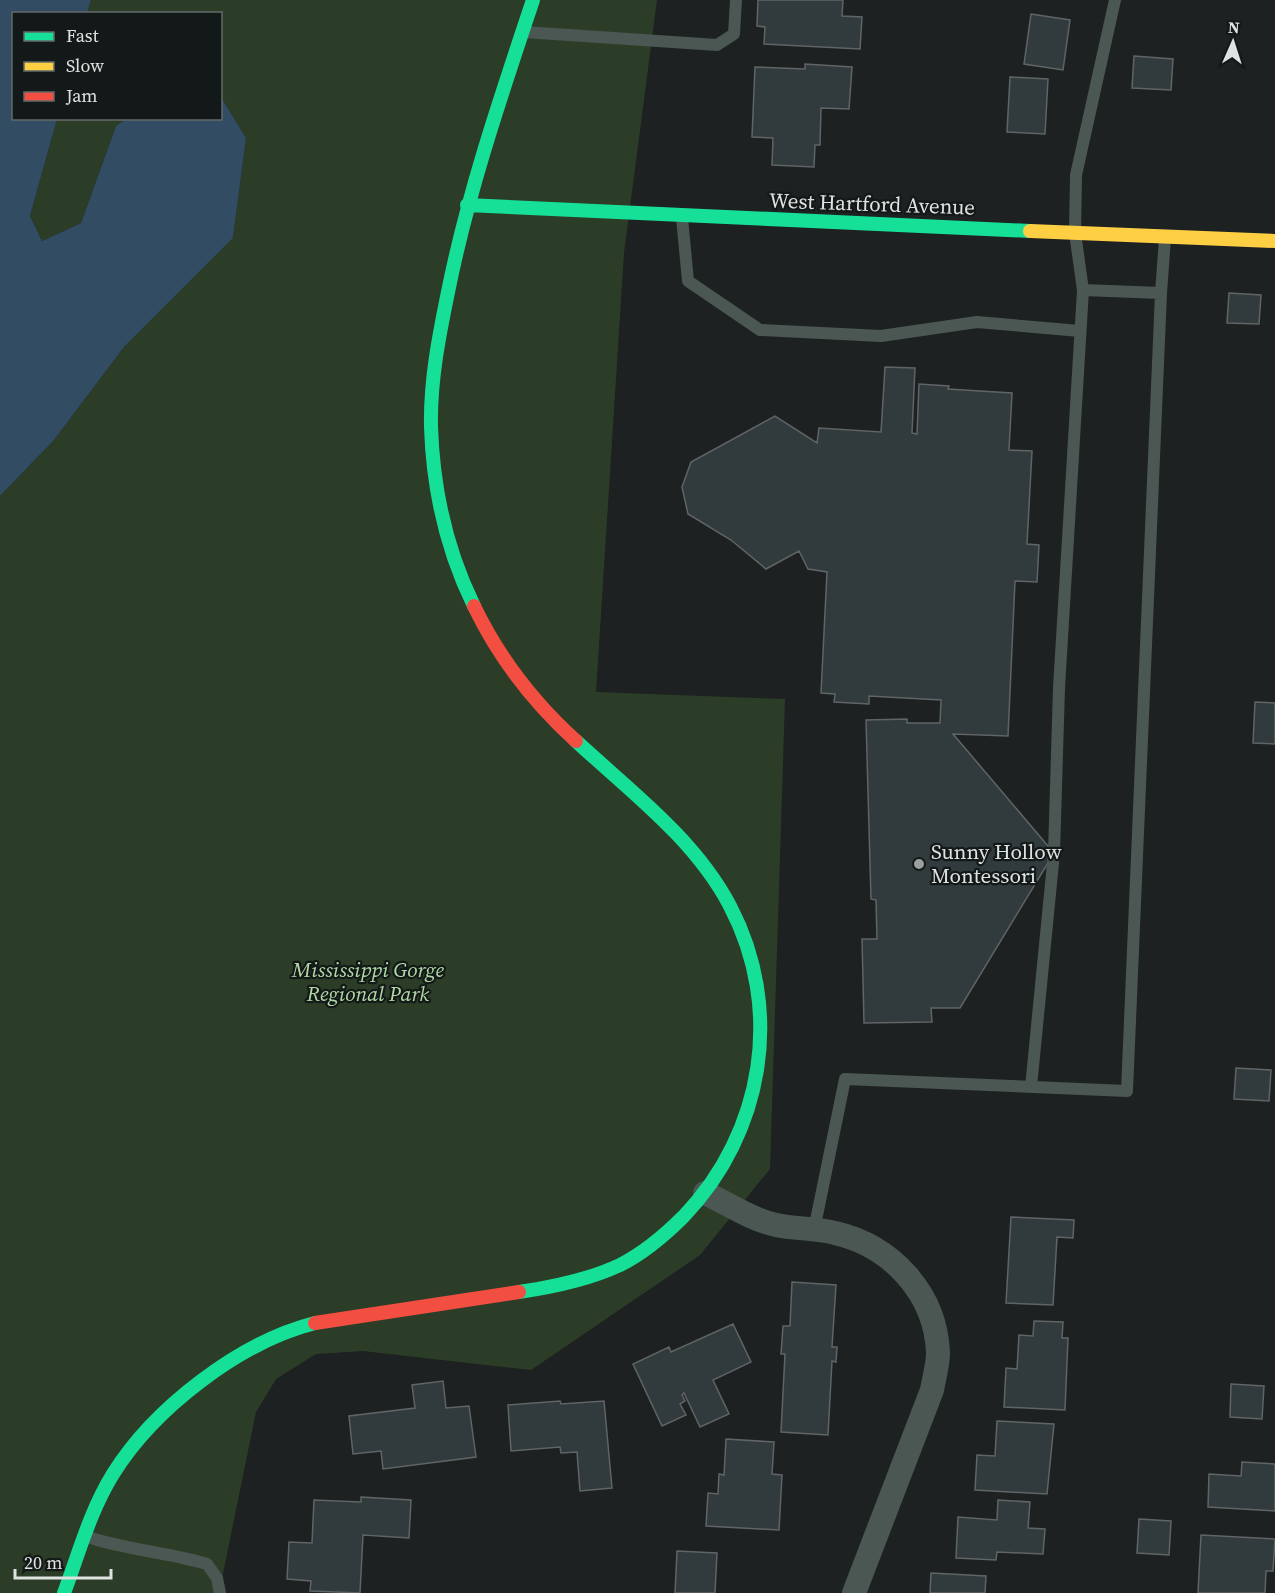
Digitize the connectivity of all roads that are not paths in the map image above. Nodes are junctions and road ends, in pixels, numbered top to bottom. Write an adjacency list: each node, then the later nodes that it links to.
1 (533, 0): 4 (street)
2 (736, 0): 4 (lane)
3 (1115, 0): 7 (lane)
4 (522, 32): 5 (street)
5 (467, 206): 6 (street, West Hartford Avenue); 14 (street)
6 (682, 217): 7 (street, West Hartford Avenue); 12 (lane)
7 (1075, 232): 8 (street, West Hartford Avenue); 10 (lane)
8 (1165, 238): 9 (street, West Hartford Avenue); 11 (lane)
9 (1275, 242)
10 (1083, 290): 11 (lane); 12 (lane)
11 (1161, 293): 13 (lane)
12 (1080, 331): 13 (lane)
13 (1031, 1087): 15 (lane)
14 (705, 1193): 15 (street); 16 (street)
15 (814, 1230): 19 (street)
16 (85, 1536): 17 (street); 18 (lane)
17 (64, 1593)
18 (220, 1593)
19 (854, 1593)

